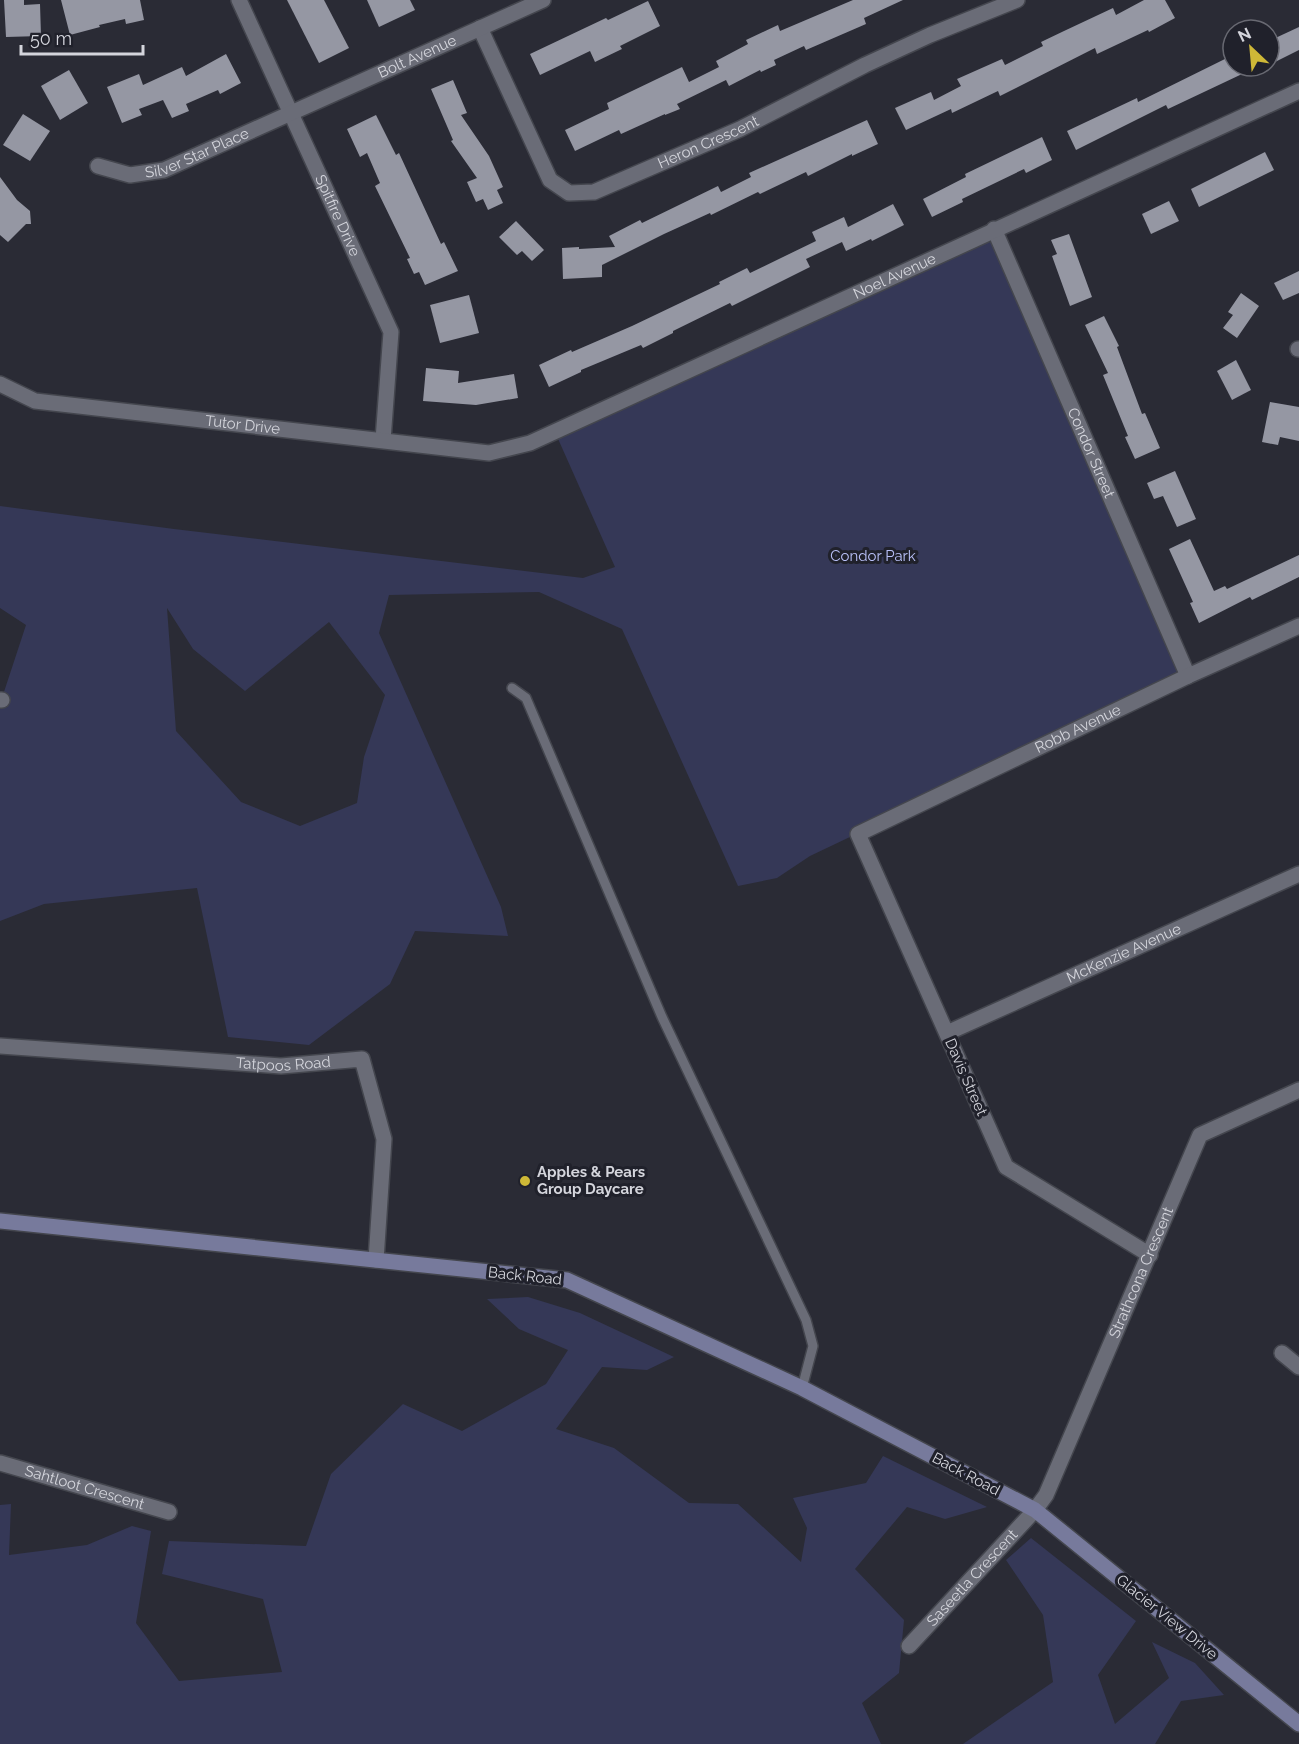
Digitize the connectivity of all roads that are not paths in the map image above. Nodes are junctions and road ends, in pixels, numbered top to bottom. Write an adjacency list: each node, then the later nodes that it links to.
1 (239, 0): 6 (street, Spitfire Drive)
2 (543, 0): 4 (street, Bolt Avenue)
3 (1017, 0): 4 (street, Heron Crescent)
4 (480, 28): 6 (street, Bolt Avenue)
5 (1299, 91): 8 (street, Noel Avenue)
6 (292, 113): 7 (street, Silver Star Place); 10 (street, Spitfire Drive)
7 (98, 166)
8 (994, 230): 11 (street, Noel Avenue); 13 (street, Condor Street)
9 (0, 384): 10 (street, Tutor Drive)
10 (383, 440): 11 (street, Tutor Drive)
11 (489, 453)
12 (1299, 626): 13 (street, Robb Avenue)
13 (1188, 676): 15 (street, Robb Avenue)
14 (512, 688): 25 (lane)
15 (858, 834): 17 (street, Davis Street)
16 (1299, 874): 17 (street, McKenzie Avenue)
17 (947, 1033): 21 (street, Davis Street)
18 (0, 1046): 22 (street, Tatpoos Road)
19 (1299, 1090): 21 (street, Strathcona Crescent)
20 (0, 1221): 22 (street, Back Road)
21 (1150, 1255): 27 (street, Strathcona Crescent)
22 (376, 1260): 25 (street, Back Road)
23 (1282, 1353): 24 (street)
24 (1299, 1367)
25 (802, 1388): 27 (street, Back Road)
26 (0, 1463): 28 (street, Sahtloot Crescent)
27 (1035, 1510): 29 (street, Saseetla Crescent); 30 (street, Glacier View Drive)
28 (169, 1512)
29 (909, 1646)
30 (1299, 1725)

